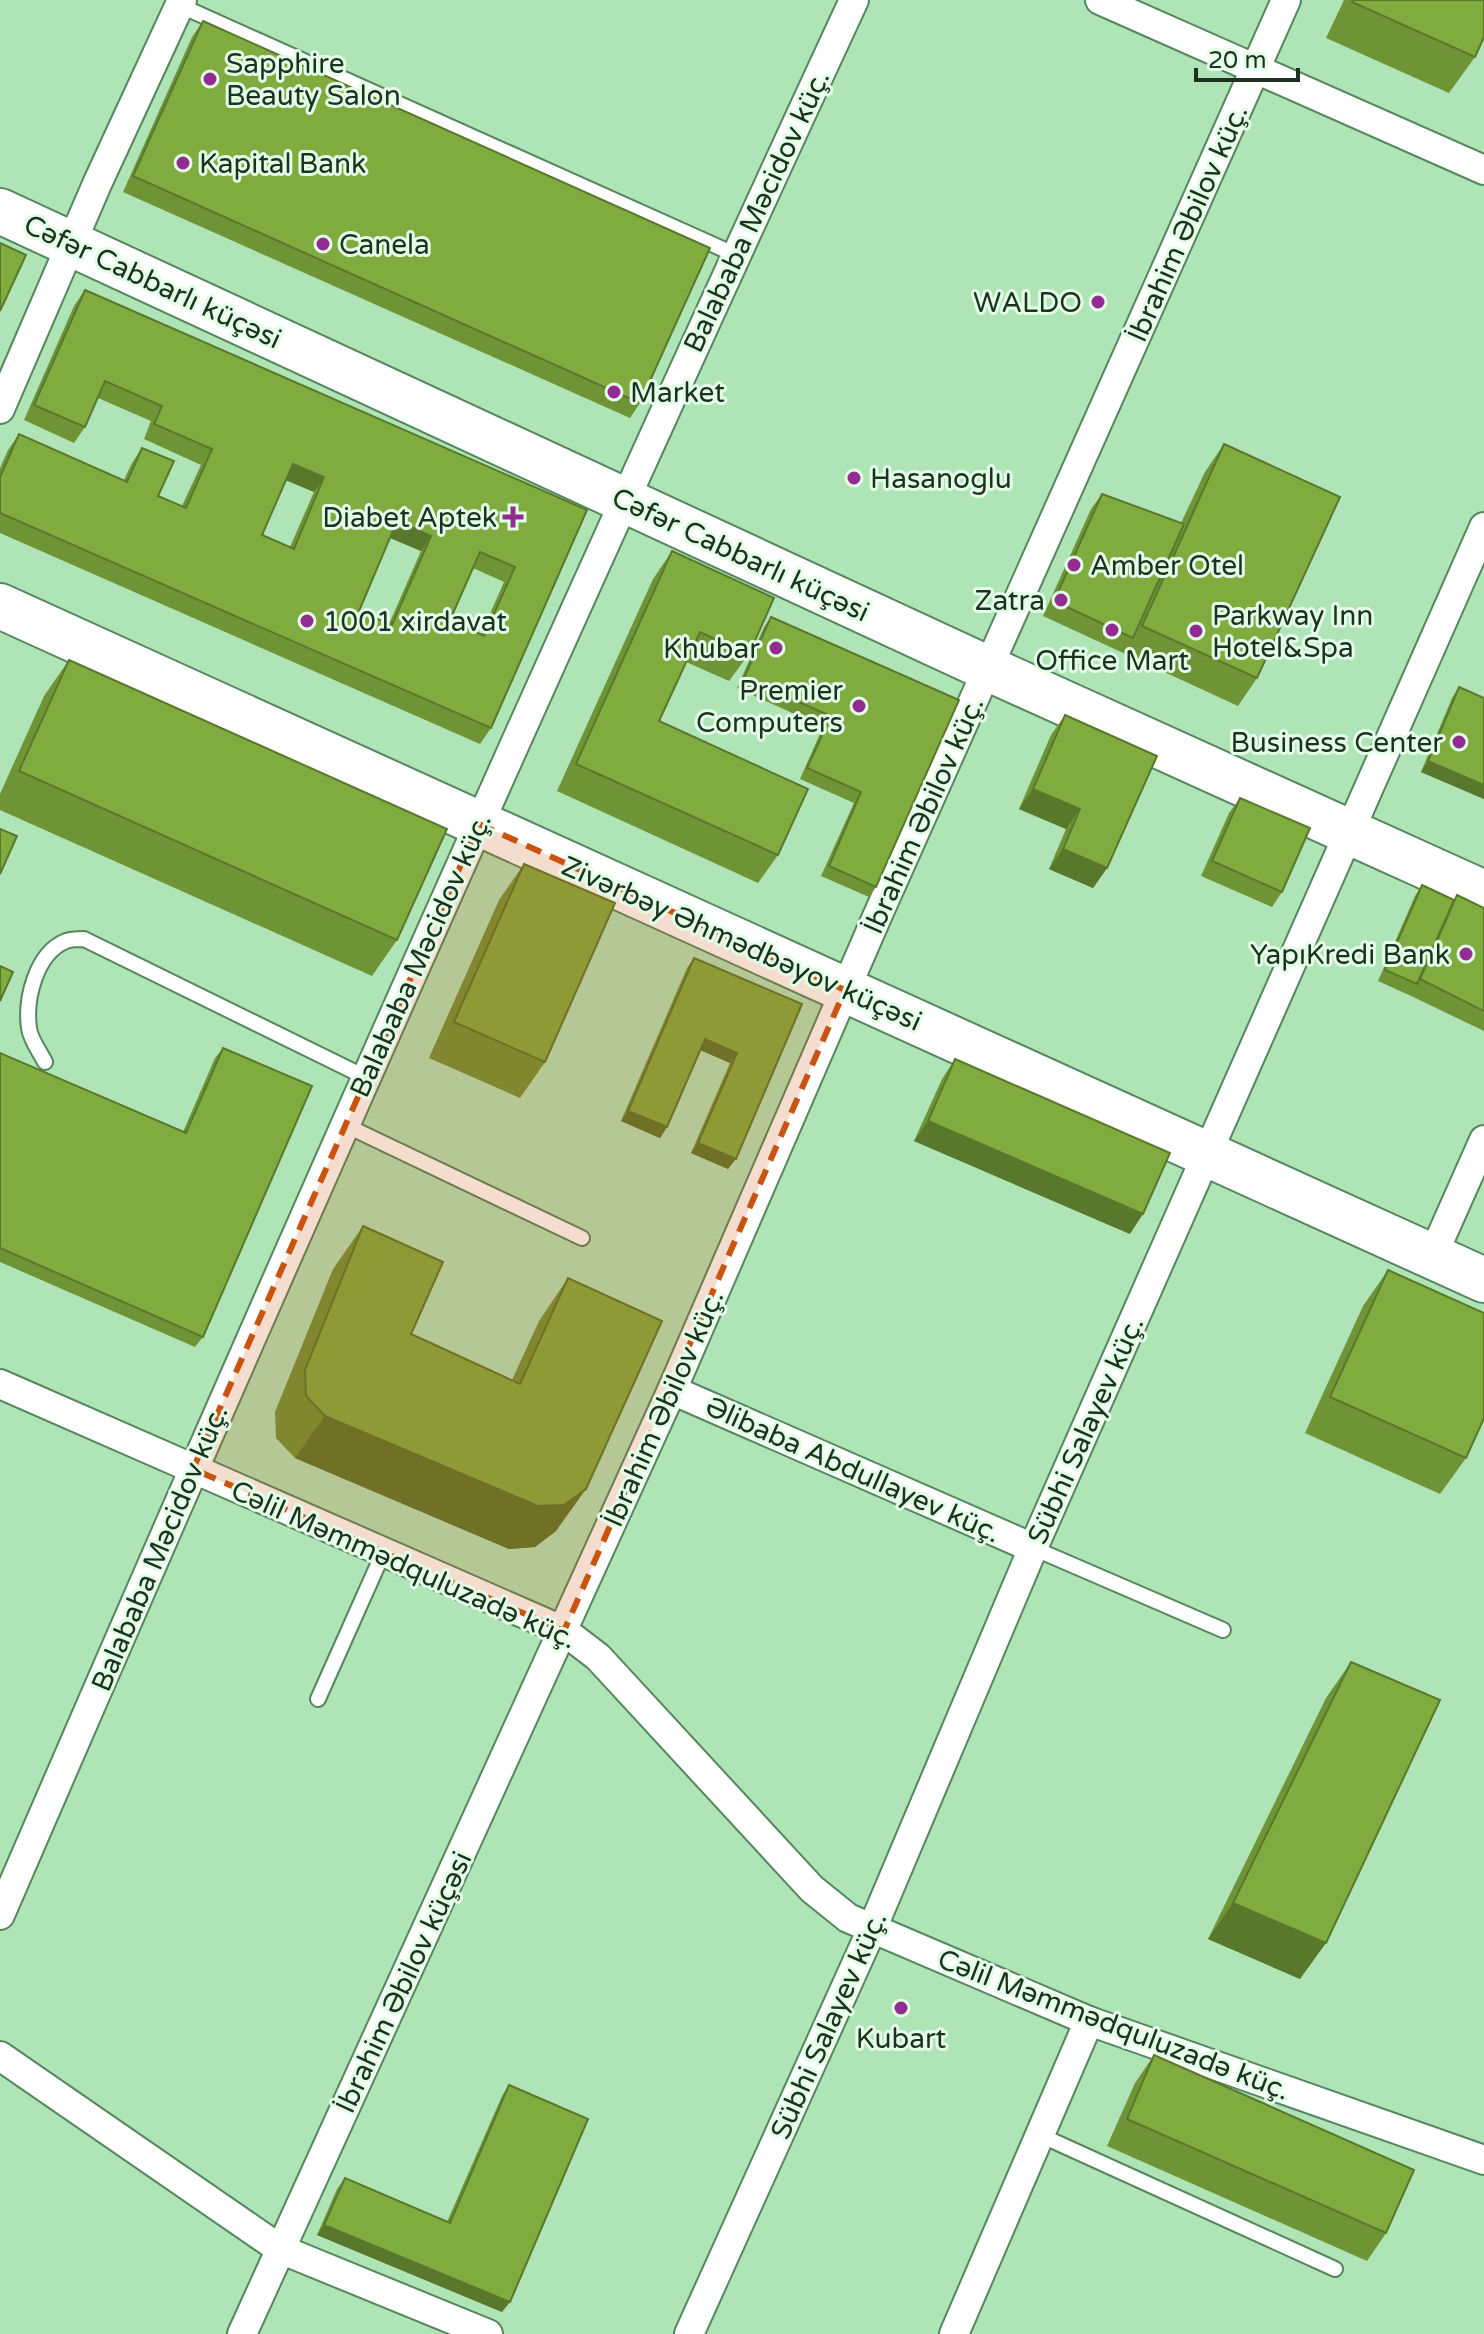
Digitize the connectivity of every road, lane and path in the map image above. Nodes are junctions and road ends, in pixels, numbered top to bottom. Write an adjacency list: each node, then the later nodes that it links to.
1 (854, 0): 9 (street, Balababa Məcidov küç.)
2 (1100, 0): 5 (street)
3 (1286, 0): 5 (street, İbrahim Əbilov küç.)
4 (180, 2): 8 (street); 9 (lane)
5 (1255, 69): 6 (street); 14 (street, İbrahim Əbilov küç.)
6 (1484, 170)
7 (0, 211): 8 (main road, Cəfər Cabbarlı küçəsi)
8 (71, 243): 10 (street); 11 (main road, Cəfər Cabbarlı küçəsi)
9 (736, 255): 11 (street, Balababa Məcidov küç.)
10 (0, 409)
11 (624, 500): 14 (main road, Cəfər Cabbarlı küçəsi); 15 (street, Balababa Məcidov küç.)
12 (1484, 527): 16 (street, Sübhi Salayev küç.)
13 (0, 606): 15 (main road, Zivərbəy Əhmədbəyov küçəsi)
14 (989, 669): 16 (main road, Cəfər Cabbarlı küçəsi); 18 (street, İbrahim Əbilov küç.)
15 (479, 824): 18 (main road, Zivərbəy Əhmədbəyov küçəsi); 20 (street, Balababa Məcidov küç.)
16 (1350, 834): 17 (main road, Cəfər Cabbarlı küçəsi); 23 (street, Sübhi Salayev küç.)
17 (1484, 893)
18 (845, 990): 23 (main road, Zivərbəy Əhmədbəyov küçəsi); 28 (street, İbrahim Əbilov küç.)
19 (45, 1062): 20 (lane)
20 (365, 1077): 21 (street, Balababa Məcidov küç.)
21 (345, 1125): 24 (lane); 29 (street, Balababa Məcidov küç.)
22 (1484, 1140): 25 (street)
23 (1206, 1154): 25 (main road, Zivərbəy Əhmədbəyov küçəsi); 30 (street, Sübhi Salayev küç.)
24 (582, 1238)
25 (1432, 1257): 26 (main road, Zivərbəy Əhmədbəyov küçəsi)
26 (1484, 1280)
27 (0, 1384): 29 (street, Cəlil Məmmədquluzadə küç.)
28 (672, 1390): 30 (street, Əlibaba Abdullayev küç.); 33 (street, İbrahim Əbilov küç.)
29 (193, 1469): 31 (street, Cəlil Məmmədquluzadə küç.); 35 (street, Balababa Məcidov küç.)
30 (1033, 1548): 32 (lane); 36 (street, Sübhi Salayev küç.)
31 (384, 1551): 33 (street, Cəlil Məmmədquluzadə küç.); 34 (lane)
32 (1223, 1630)
33 (564, 1631): 36 (street, Cəlil Məmmədquluzadə küç.); 41 (street, İbrahim Əbilov küçəsi)
34 (318, 1699)
35 (0, 1915)
36 (872, 1929): 37 (street, Cəlil Məmmədquluzadə küç.); 45 (street, Sübhi Salayev küç.)
37 (1089, 2021): 39 (street); 40 (street, Cəlil Məmmədquluzadə küç.)
38 (0, 2056): 41 (street)
39 (1040, 2135): 42 (lane); 46 (street)
40 (1484, 2160)
41 (280, 2249): 43 (street, İbrahim Əbilov küçəsi); 44 (street)
42 (1335, 2269)
43 (242, 2334)
44 (488, 2334)
45 (689, 2334)
46 (954, 2334)

